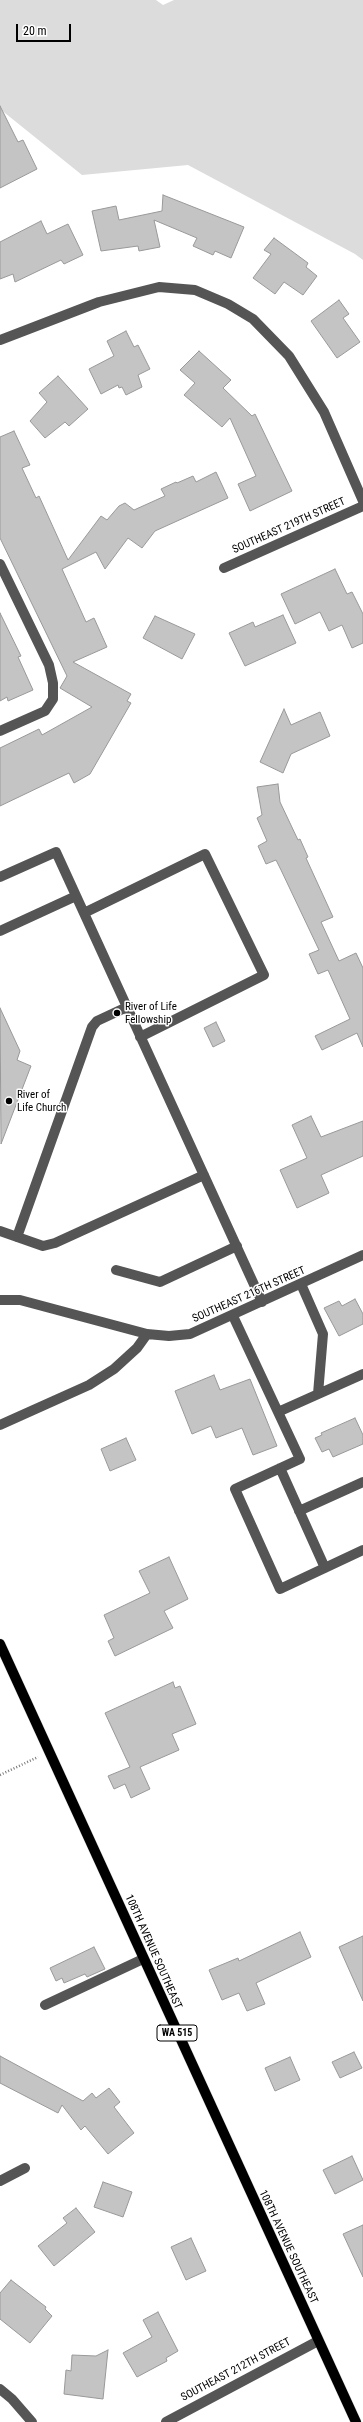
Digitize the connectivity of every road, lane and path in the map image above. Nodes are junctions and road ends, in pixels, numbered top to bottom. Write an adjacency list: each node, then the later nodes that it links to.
1 (0, 340): 2 (street)
2 (363, 501)
3 (363, 506): 5 (street, SOUTHEAST 219TH STREET)
4 (0, 564): 6 (street)
5 (224, 568)
6 (0, 731)
7 (0, 877): 8 (street)
8 (76, 896): 9 (street); 10 (street)
9 (84, 913): 11 (street); 12 (street)
10 (0, 931)
11 (127, 1007): 12 (street); 15 (street)
12 (140, 1036): 13 (street)
13 (204, 1175): 15 (street); 16 (street)
14 (0, 1230): 15 (street)
15 (17, 1237)
16 (237, 1246): 18 (street); 21 (street)
17 (363, 1255): 19 (street, SOUTHEAST 216TH STREET)
18 (116, 1270)
19 (301, 1284): 21 (street, SOUTHEAST 216TH STREET); 25 (street)
20 (0, 1300): 23 (street, SOUTHEAST 216TH STREET)
21 (262, 1302): 22 (street, SOUTHEAST 216TH STREET)
22 (233, 1316): 23 (street, SOUTHEAST 216TH STREET); 26 (street)
23 (147, 1334): 27 (street)
24 (363, 1374): 25 (street)
25 (318, 1394): 26 (street)
26 (278, 1412): 28 (street)
27 (0, 1425)
28 (280, 1468): 30 (street); 32 (street)
29 (363, 1482): 30 (street)
30 (299, 1511): 32 (street)
31 (363, 1550): 32 (street)
32 (325, 1568)
33 (0, 1644): 34 (main road, 108TH AVENUE SOUTHEAST / WA 515)
34 (49, 1752): 35 (path); 36 (main road, 108TH AVENUE SOUTHEAST / WA 515)
35 (0, 1775)
36 (143, 1959): 37 (street); 40 (main road, 108TH AVENUE SOUTHEAST / WA 515)
37 (45, 2005)
38 (25, 2168): 39 (street)
39 (0, 2181)
40 (318, 2341): 43 (street, SOUTHEAST 212TH STREET); 44 (main road, 108TH AVENUE SOUTHEAST / WA 515)
41 (0, 2389): 42 (street)
42 (32, 2422)
43 (166, 2422)
44 (356, 2422)

